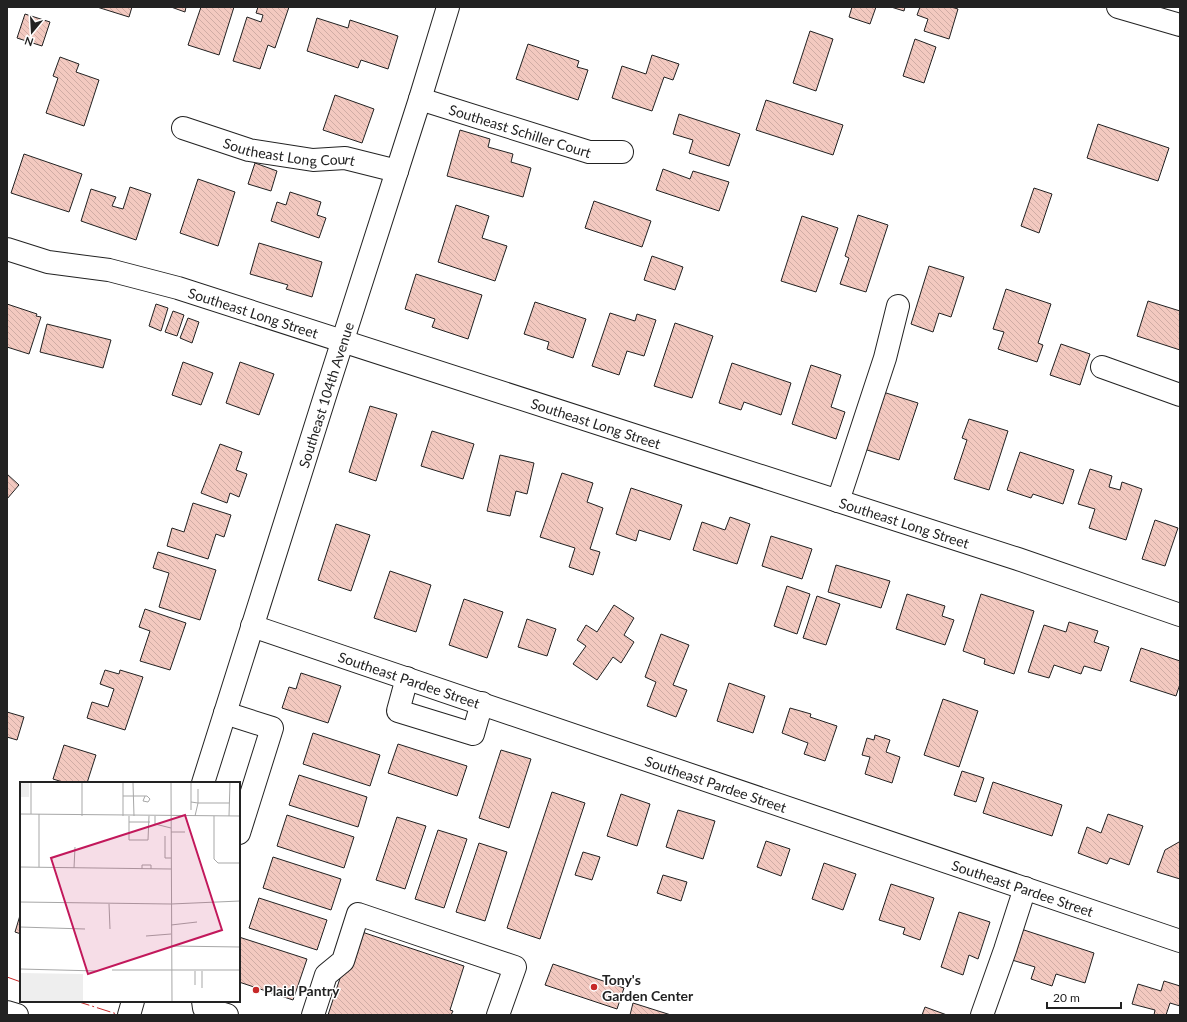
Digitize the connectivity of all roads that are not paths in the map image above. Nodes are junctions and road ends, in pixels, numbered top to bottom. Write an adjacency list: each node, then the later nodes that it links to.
1 (448, 7): 4 (street, Southeast 104th Avenue)
2 (1118, 7): 3 (street)
3 (1180, 25)
4 (420, 99): 6 (street, Southeast Schiller Court); 7 (street, Southeast 104th Avenue)
5 (183, 128): 7 (street, Southeast Long Court)
6 (622, 152)
7 (397, 171): 10 (street, Southeast 104th Avenue)
8 (7, 249): 10 (street, Southeast Long Street)
9 (898, 306): 13 (street)
10 (342, 341): 13 (street, Southeast Long Street); 15 (street, Southeast 104th Avenue)
11 (1102, 367): 12 (street)
12 (1180, 395)
13 (838, 501): 14 (street, Southeast Long Street)
14 (1180, 615)
15 (252, 626): 16 (street, Southeast Pardee Street); 18 (street, Southeast 104th Avenue)
16 (407, 678): 17 (street, Southeast Pardee Street); 17 (street)
17 (482, 704): 21 (street, Southeast Pardee Street)
18 (225, 713): 19 (street, Southeast 104th Avenue); 20 (street)
19 (203, 782)
20 (240, 830)
21 (1024, 888): 22 (street, Southeast Pardee Street); 31 (street)
22 (1180, 941)
23 (133, 1002): 27 (street)
24 (203, 1002): 28 (street)
25 (7, 1012): 26 (street)
26 (17, 1015)
27 (129, 1015)
28 (227, 1015)
29 (313, 1015): 30 (street)
30 (498, 1015)
31 (982, 1015)

